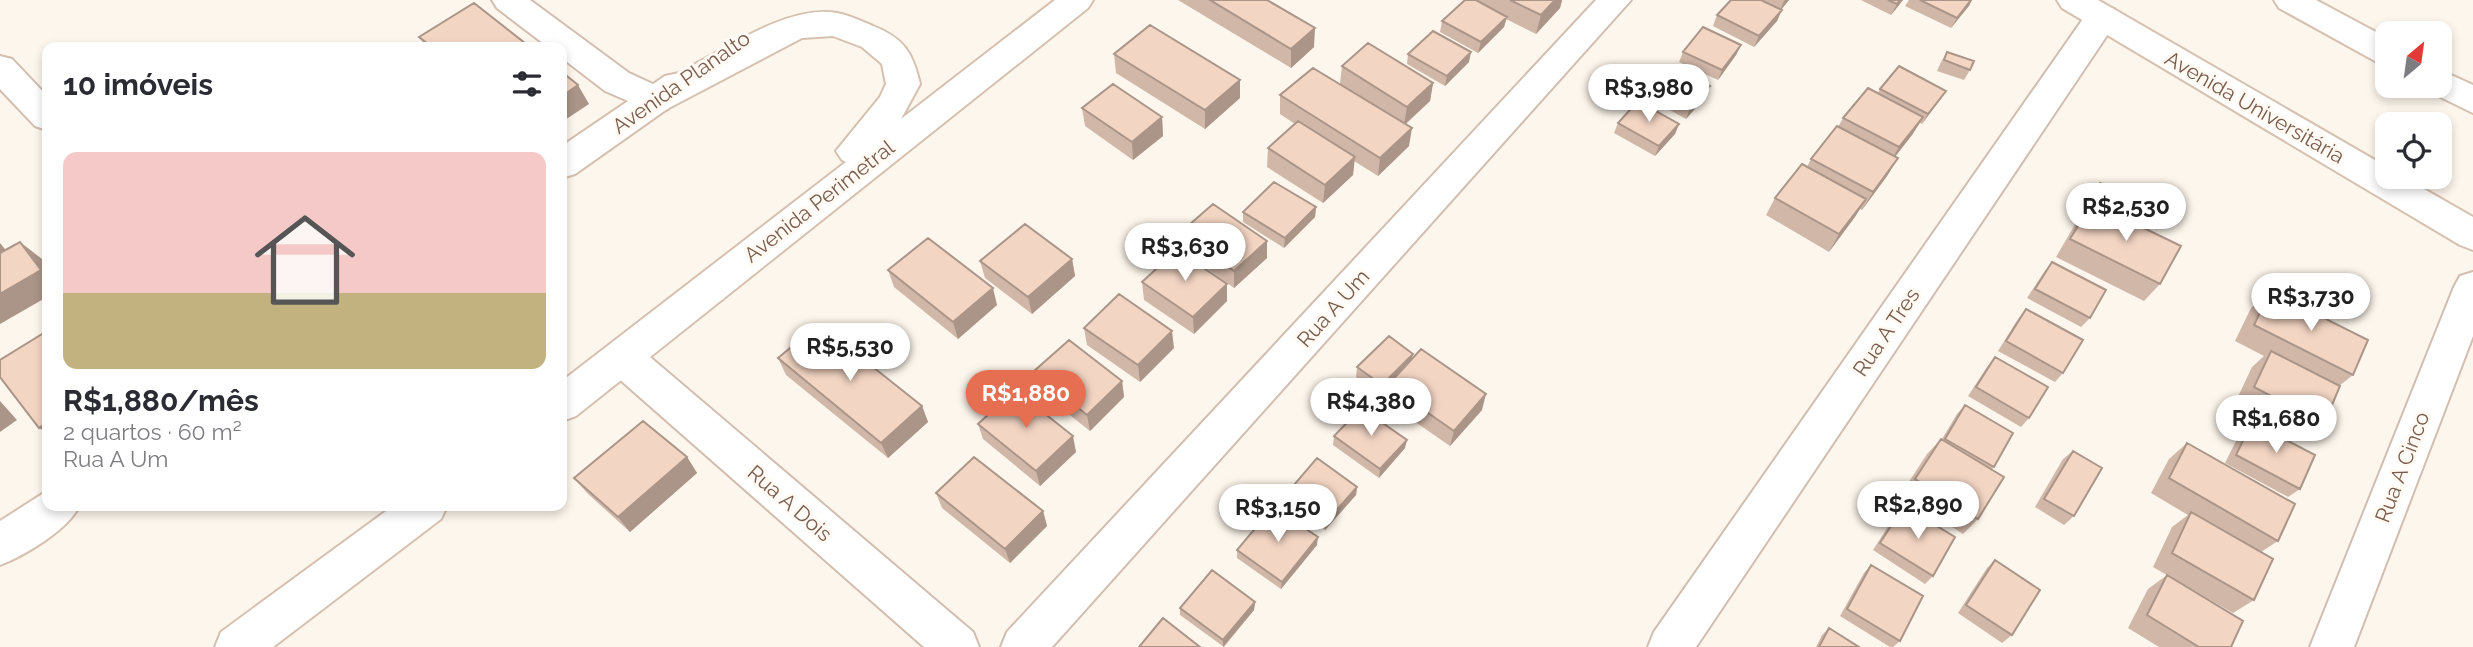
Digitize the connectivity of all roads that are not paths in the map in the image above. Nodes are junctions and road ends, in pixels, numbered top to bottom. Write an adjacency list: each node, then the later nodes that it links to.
1 (508, 0): 7 (street)
2 (800, 0): 12 (street, Avenida Planalto)
3 (1077, 0): 16 (street, Avenida Perimetral)
4 (1615, 0): 26 (street, Rua A Um)
5 (2290, 0): 9 (street)
6 (2088, 9): 17 (street, Avenida Universitária); 27 (street, Rua A Tres)
7 (564, 42)
8 (567, 44): 12 (street)
9 (2375, 46)
10 (0, 68): 14 (street)
11 (2452, 89): 13 (street)
12 (656, 100): 15 (street, Avenida Planalto); 16 (street)
13 (2473, 100)
14 (42, 112)
15 (567, 161)
16 (797, 217): 19 (street, Avenida Perimetral)
17 (2473, 235)
18 (2473, 287): 28 (street, Rua A Cinco)
19 (623, 358): 20 (street, Avenida Perimetral); 25 (street, Rua A Dois)
20 (567, 400)
21 (51, 511): 23 (street)
22 (419, 511): 24 (street)
23 (0, 545)
24 (237, 647)
25 (957, 647)
26 (1023, 647)
27 (1670, 647)
28 (2332, 647)

